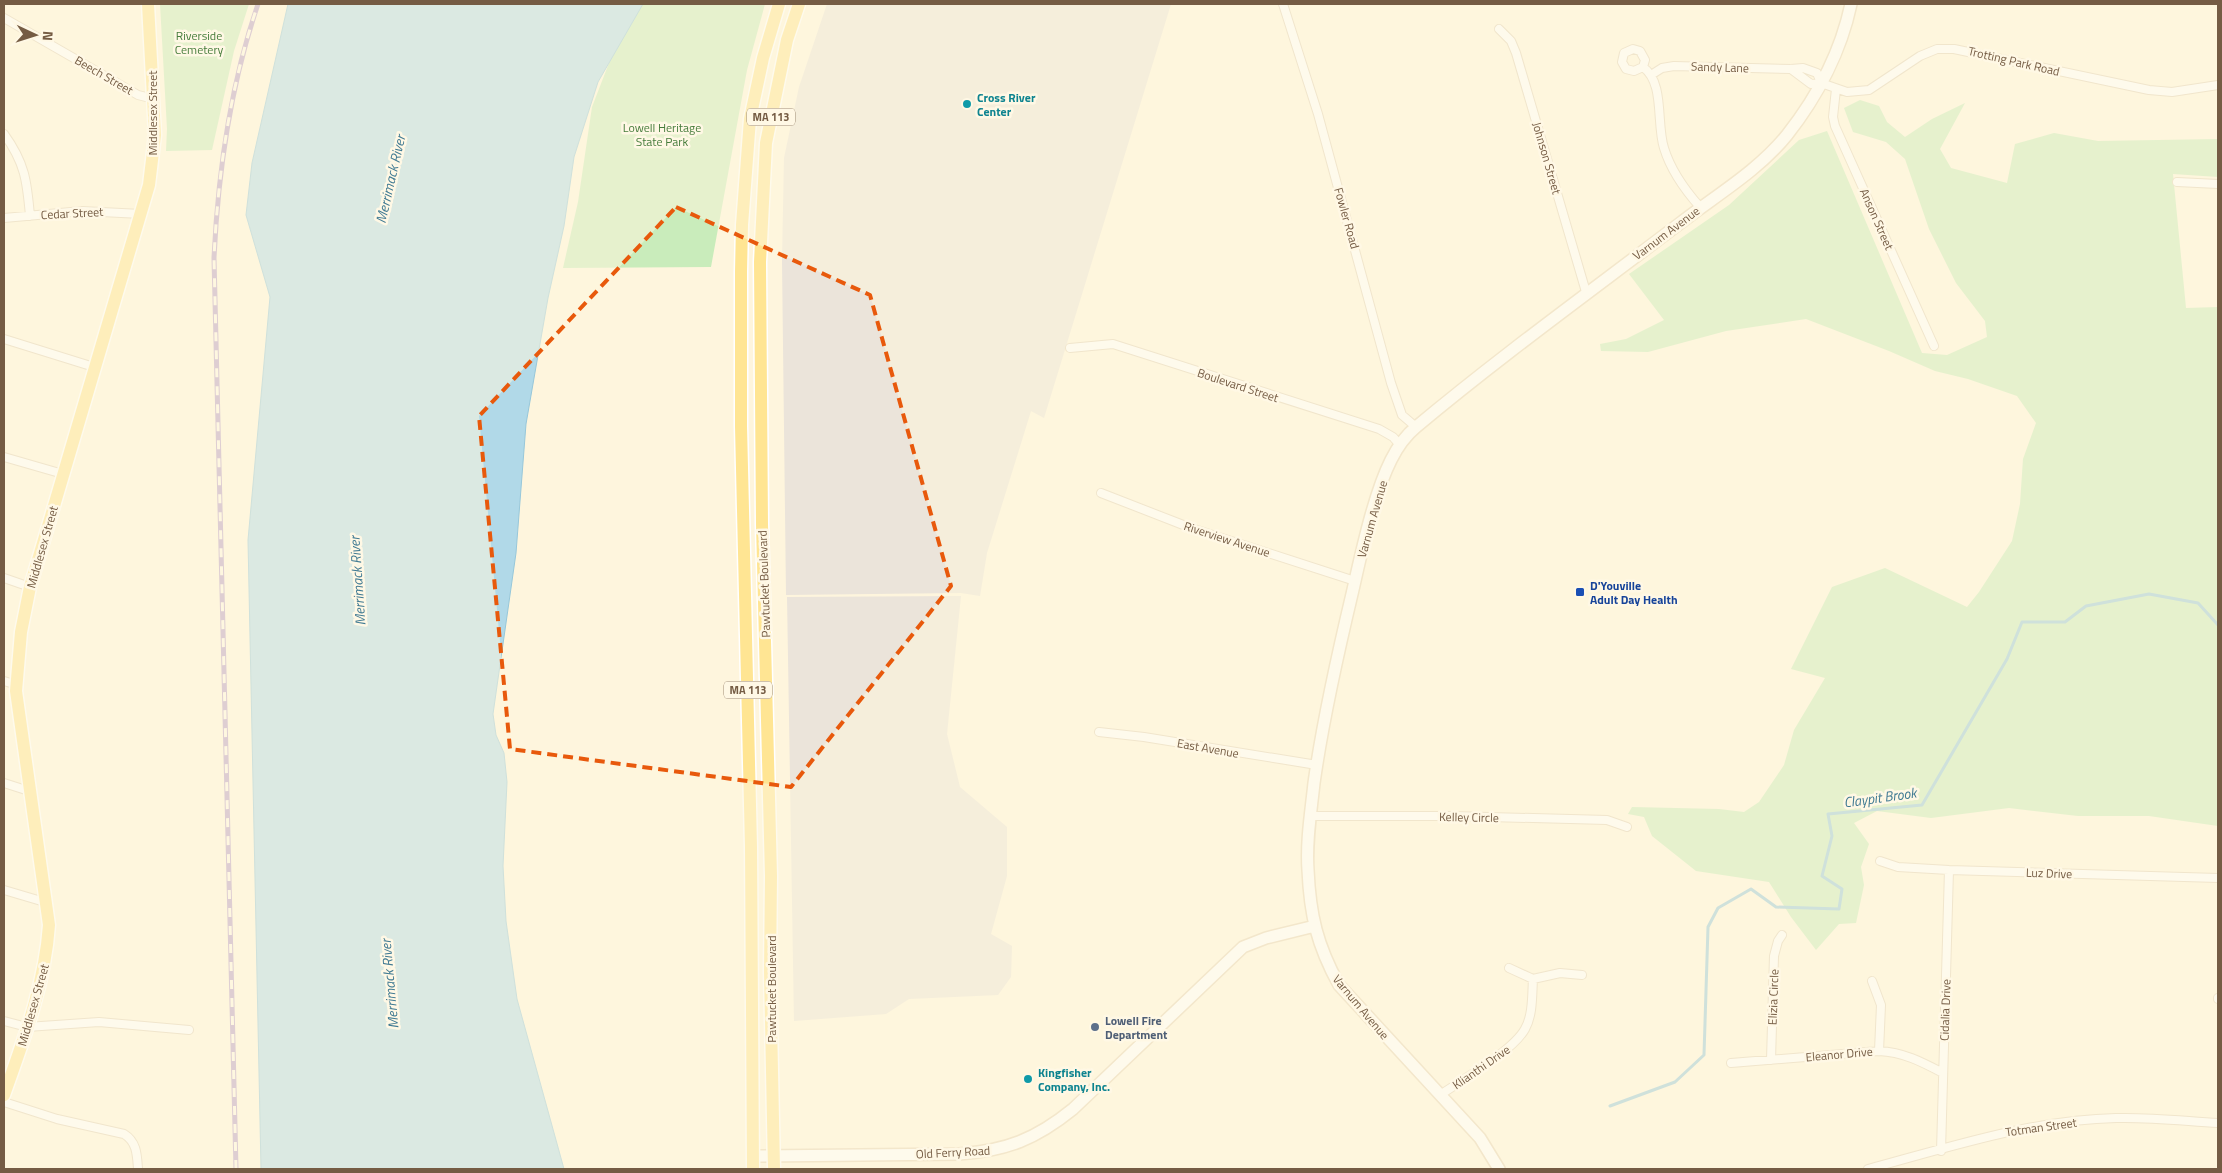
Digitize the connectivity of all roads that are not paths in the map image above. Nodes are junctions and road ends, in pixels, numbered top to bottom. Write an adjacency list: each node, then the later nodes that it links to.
1 (148, 4): 13 (main road, Middlesex Street)
2 (779, 4): 66 (main road, Pawtucket Boulevard / MA 113)
3 (799, 4): 65 (main road, Pawtucket Boulevard / MA 113)
4 (1283, 4): 26 (street, Fowler Road)
5 (1851, 4): 10 (main road, Varnum Avenue)
6 (4, 18): 13 (street, Beech Street)
7 (1499, 29): 21 (street, Johnson Street)
8 (1643, 67): 9 (street)
9 (1651, 75): 10 (street, Sandy Lane); 17 (street)
10 (1821, 83): 12 (street, Trotting Park Road); 17 (main road, Varnum Avenue)
11 (2218, 86): 12 (street, Trotting Park Road)
12 (1836, 89): 23 (street, Anson Street)
13 (154, 99): 18 (main road, Middlesex Street)
14 (4, 134): 19 (street)
15 (2177, 182): 16 (street)
16 (2218, 184)
17 (1700, 207): 21 (main road, Varnum Avenue)
18 (141, 214): 19 (street, Cedar Street); 25 (main road, Middlesex Street)
19 (30, 216): 20 (street, Cedar Street)
20 (4, 218)
21 (1586, 292): 26 (main road, Varnum Avenue)
22 (4, 339): 25 (street)
23 (1934, 346)
24 (1070, 348): 27 (street, Boulevard Street)
25 (94, 367): 29 (main road, Middlesex Street)
26 (1416, 427): 27 (main road, Varnum Avenue)
27 (1400, 445): 32 (main road, Varnum Avenue)
28 (4, 457): 29 (street)
29 (63, 474): 33 (main road, Middlesex Street)
30 (1101, 493): 32 (street, Riverview Avenue)
31 (4, 578): 33 (street)
32 (1355, 581): 37 (main road, Varnum Avenue)
33 (30, 587): 35 (main road, Middlesex Street)
34 (4, 681): 35 (street)
35 (17, 685): 39 (main road, Middlesex Street)
36 (1099, 732): 37 (street, East Avenue)
37 (1316, 765): 40 (main road, Varnum Avenue)
38 (4, 784): 39 (street)
39 (29, 791): 46 (main road, Middlesex Street)
40 (1310, 816): 41 (street, Kelley Circle); 47 (main road, Varnum Avenue)
41 (1627, 827)
42 (1880, 861): 43 (street, Luz Drive)
43 (1949, 870): 44 (street, Luz Drive); 59 (street, Cidalia Drive)
44 (2218, 878)
45 (4, 890): 46 (street)
46 (48, 903): 54 (main road, Middlesex Street)
47 (1315, 926): 61 (main road, Varnum Avenue); 65 (main road, Old Ferry Road)
48 (1782, 935): 57 (street, Elizia Circle)
49 (1509, 968): 51 (street)
50 (1582, 975): 51 (street)
51 (1533, 980): 61 (street, Klianthi Drive)
52 (1872, 981): 56 (street)
53 (4, 1021): 54 (street)
54 (28, 1026): 55 (street); 60 (main road, Middlesex Street)
55 (189, 1030)
56 (1880, 1051): 57 (street, Eleanor Drive); 59 (street, Eleanor Drive)
57 (1771, 1060): 58 (street, Eleanor Drive)
58 (1731, 1063)
59 (1943, 1073): 64 (street, Cidalia Drive)
60 (4, 1095)
61 (1440, 1096): 70 (main road, Varnum Avenue)
62 (4, 1102): 67 (street)
63 (2218, 1123): 64 (street, Totman Street)
64 (1941, 1151): 71 (street, Totman Street)
65 (773, 1155): 66 (main road, Old Ferry Road); 69 (main road, Pawtucket Boulevard / MA 113)
66 (753, 1156): 68 (main road, Pawtucket Boulevard / MA 113)
67 (138, 1169)
68 (753, 1169)
69 (774, 1169)
70 (1499, 1169)
71 (1868, 1169)

